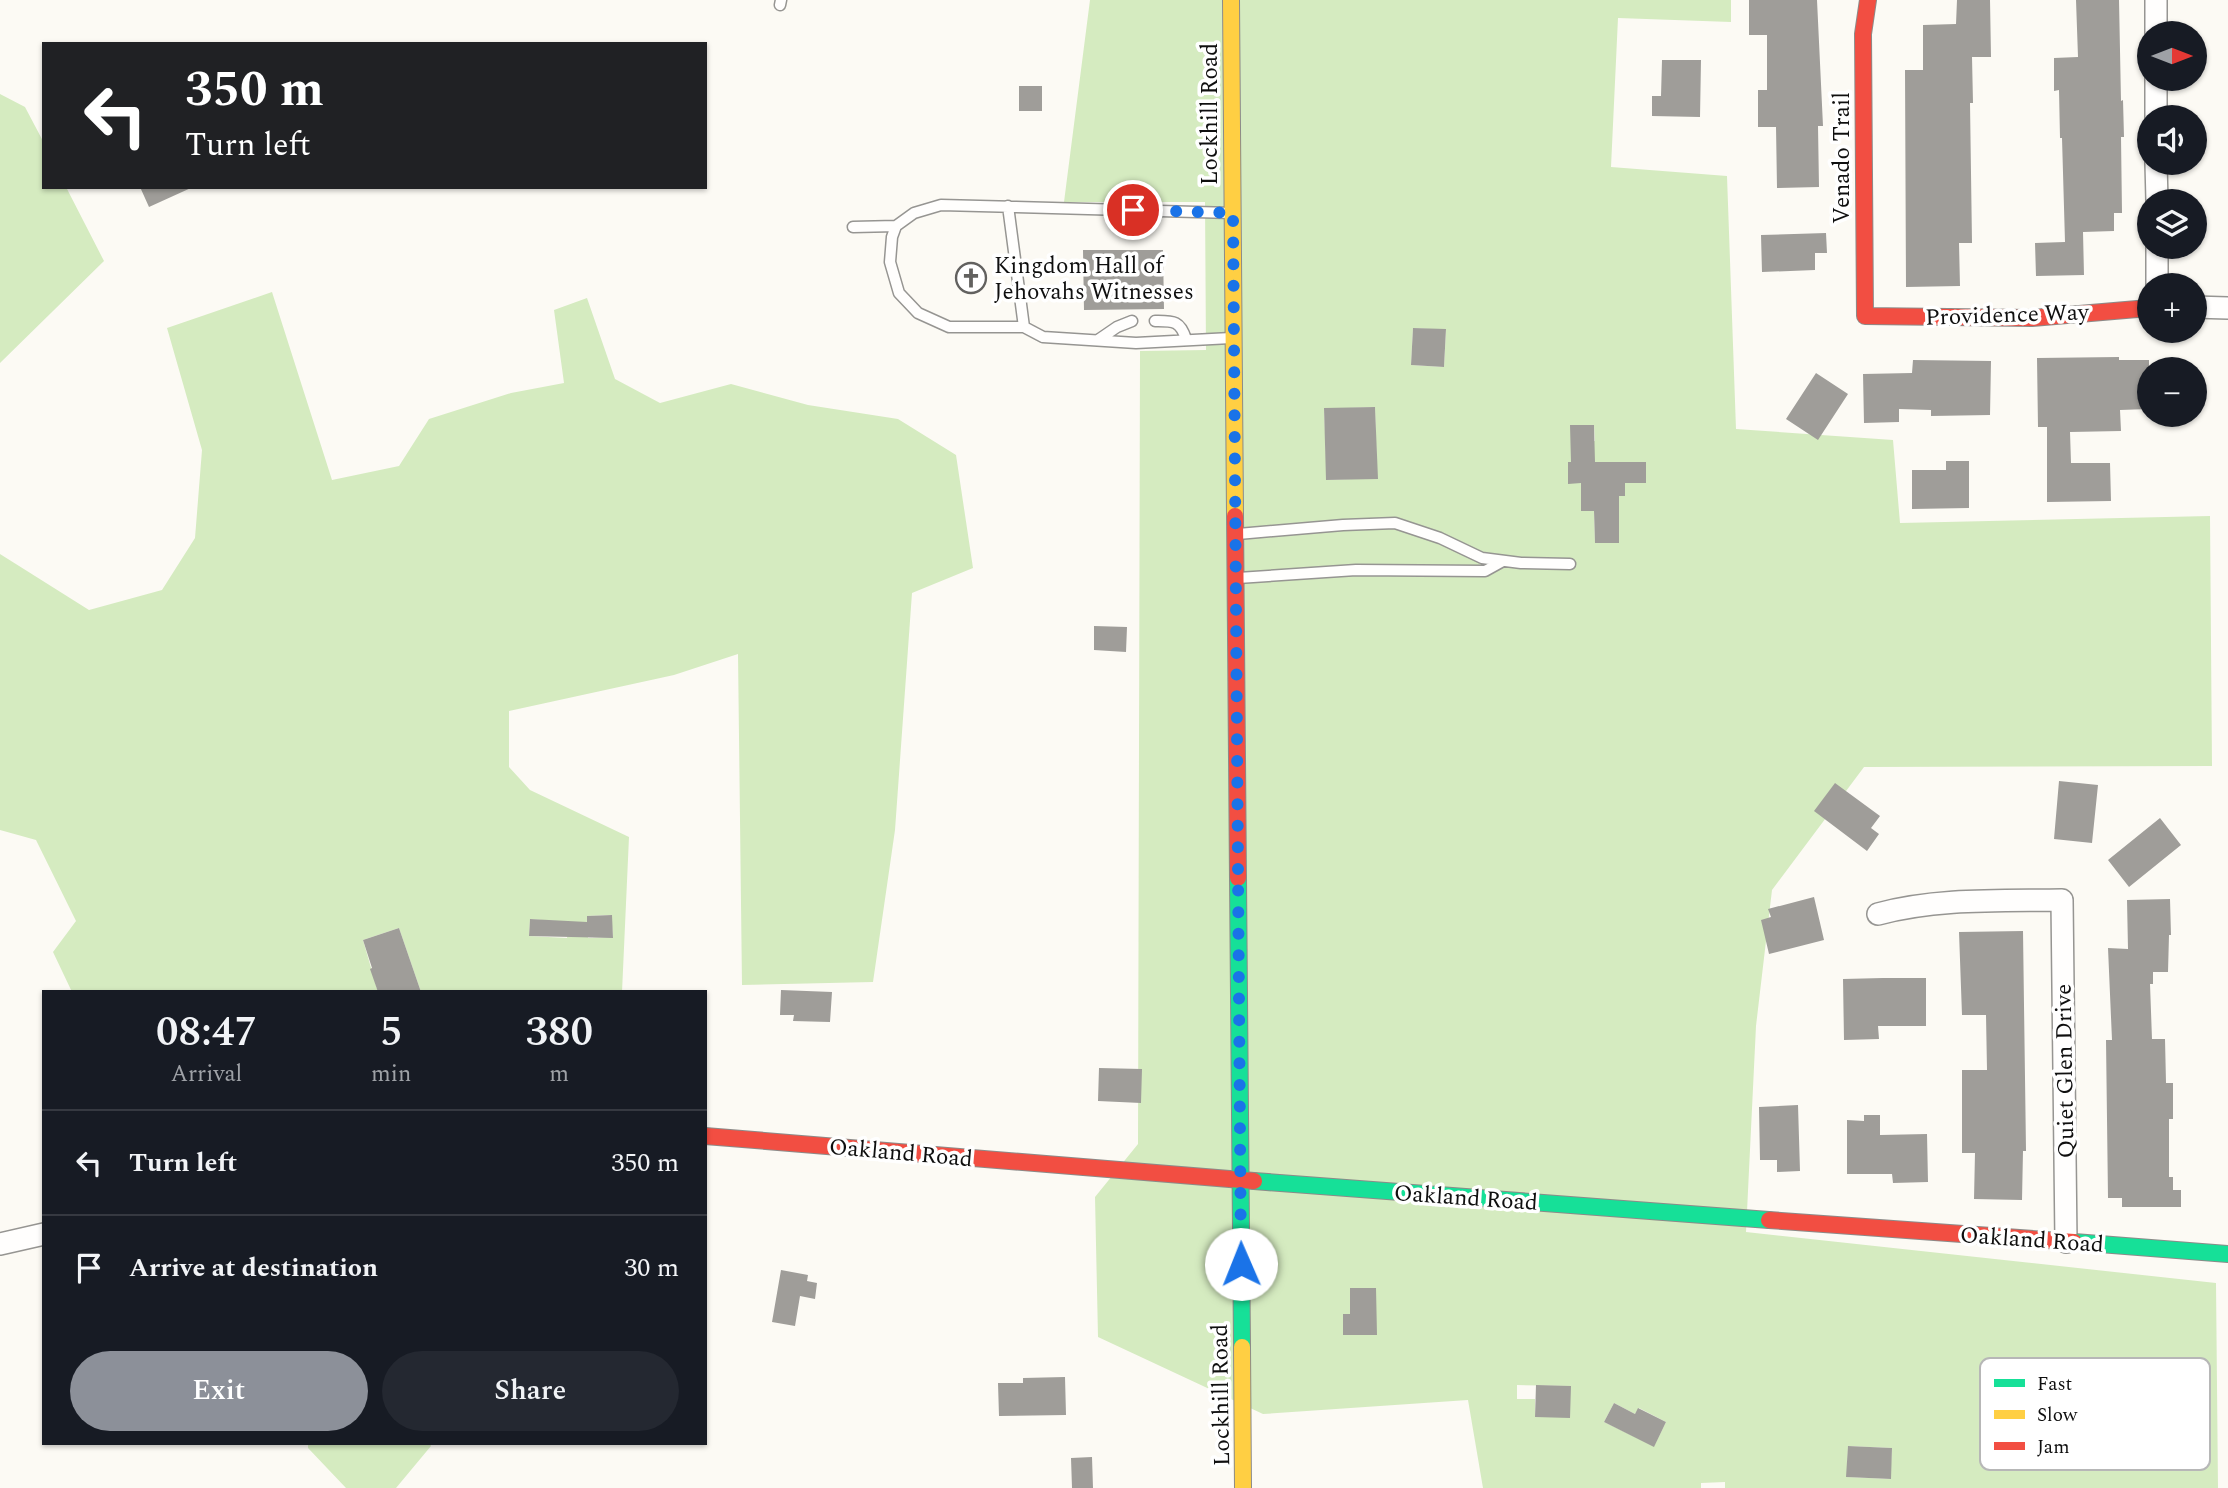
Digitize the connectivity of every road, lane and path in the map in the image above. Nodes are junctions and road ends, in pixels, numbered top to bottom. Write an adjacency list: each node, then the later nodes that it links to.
1 (1231, 0): 6 (street, Lockhill Road)
2 (1868, 0): 12 (street, Venado Trail)
3 (2156, 0): 4 (street)
4 (2156, 21)
5 (1008, 206): 6 (lane); 7 (lane); 15 (lane)
6 (1233, 213): 16 (street, Lockhill Road)
7 (896, 226): 8 (lane); 15 (lane)
8 (853, 227)
9 (2207, 307): 10 (street)
10 (2228, 308)
11 (2137, 309): 12 (street, Providence Way)
12 (1865, 316)
13 (1132, 321): 18 (lane)
14 (1154, 321): 17 (lane)
15 (1024, 327): 18 (lane)
16 (1234, 338): 17 (lane); 19 (street, Lockhill Road)
17 (1186, 339): 18 (lane)
18 (1098, 340)
19 (1235, 534): 20 (lane); 22 (street, Lockhill Road)
20 (1503, 561): 21 (lane); 22 (lane)
21 (1570, 564)
22 (1236, 578): 25 (street, Lockhill Road)
23 (1878, 914): 27 (street, Quiet Glen Drive)
24 (707, 1136): 25 (street, Oakland Road)
25 (1240, 1180): 27 (street, Oakland Road); 30 (street, Lockhill Road)
26 (42, 1234): 28 (street)
27 (2066, 1242): 29 (street, Oakland Road)
28 (0, 1244)
29 (2228, 1254)
30 (1243, 1488)

